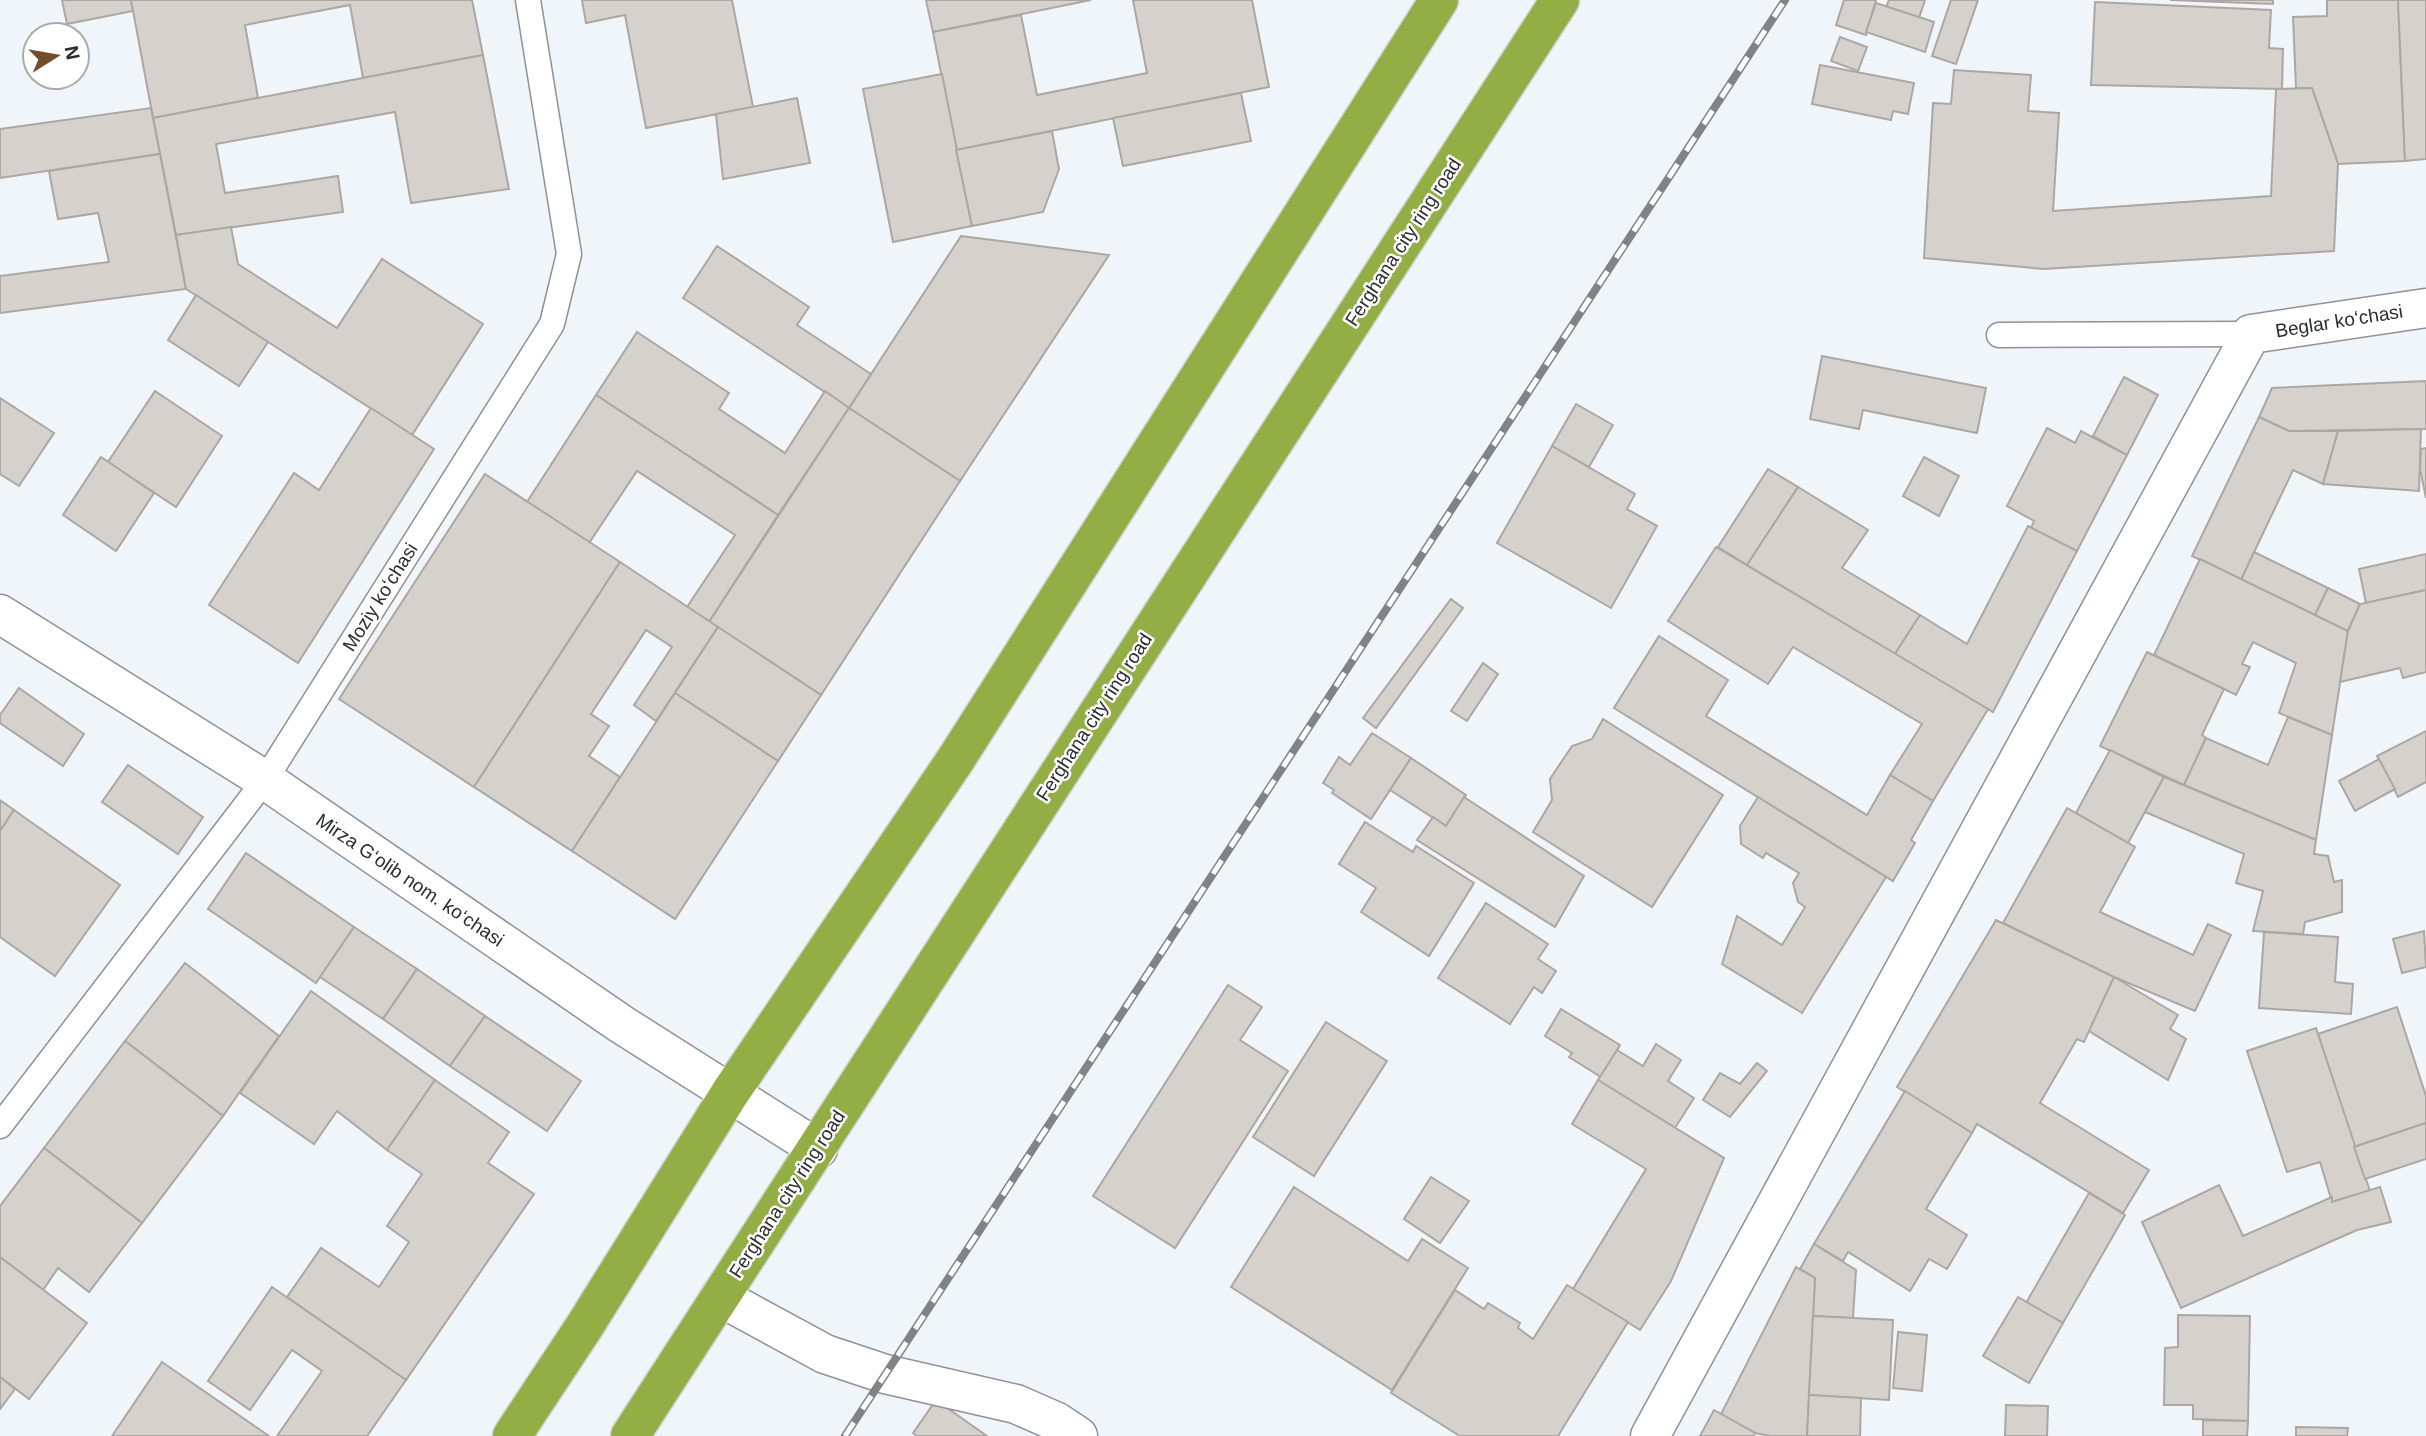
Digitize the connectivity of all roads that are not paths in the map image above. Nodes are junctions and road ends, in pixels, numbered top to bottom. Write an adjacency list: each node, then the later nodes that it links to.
1 (528, 0): 8 (lane, Moziy koʻchasi)
2 (1560, 0): 11 (highway, Ferghana city ring road)
3 (1431, 3): 9 (highway)
4 (2426, 307): 5 (street, Beglar koʻchasi)
5 (2251, 334): 6 (lane); 16 (street)
6 (1999, 335)
7 (0, 614): 8 (street, Mirza G‘olib nom. ko‘chasi)
8 (265, 780): 9 (street, Mirza G‘olib nom. ko‘chasi); 10 (lane, Moziy koʻchasi)
9 (730, 1093): 11 (street, Mirza G‘olib nom. ko‘chasi); 13 (highway)
10 (0, 1126)
11 (818, 1149): 12 (highway, Ferghana city ring road)
12 (720, 1297): 14 (highway, Ferghana city ring road); 15 (street)
13 (512, 1436)
14 (630, 1436)
15 (1078, 1436)
16 (1650, 1436)

